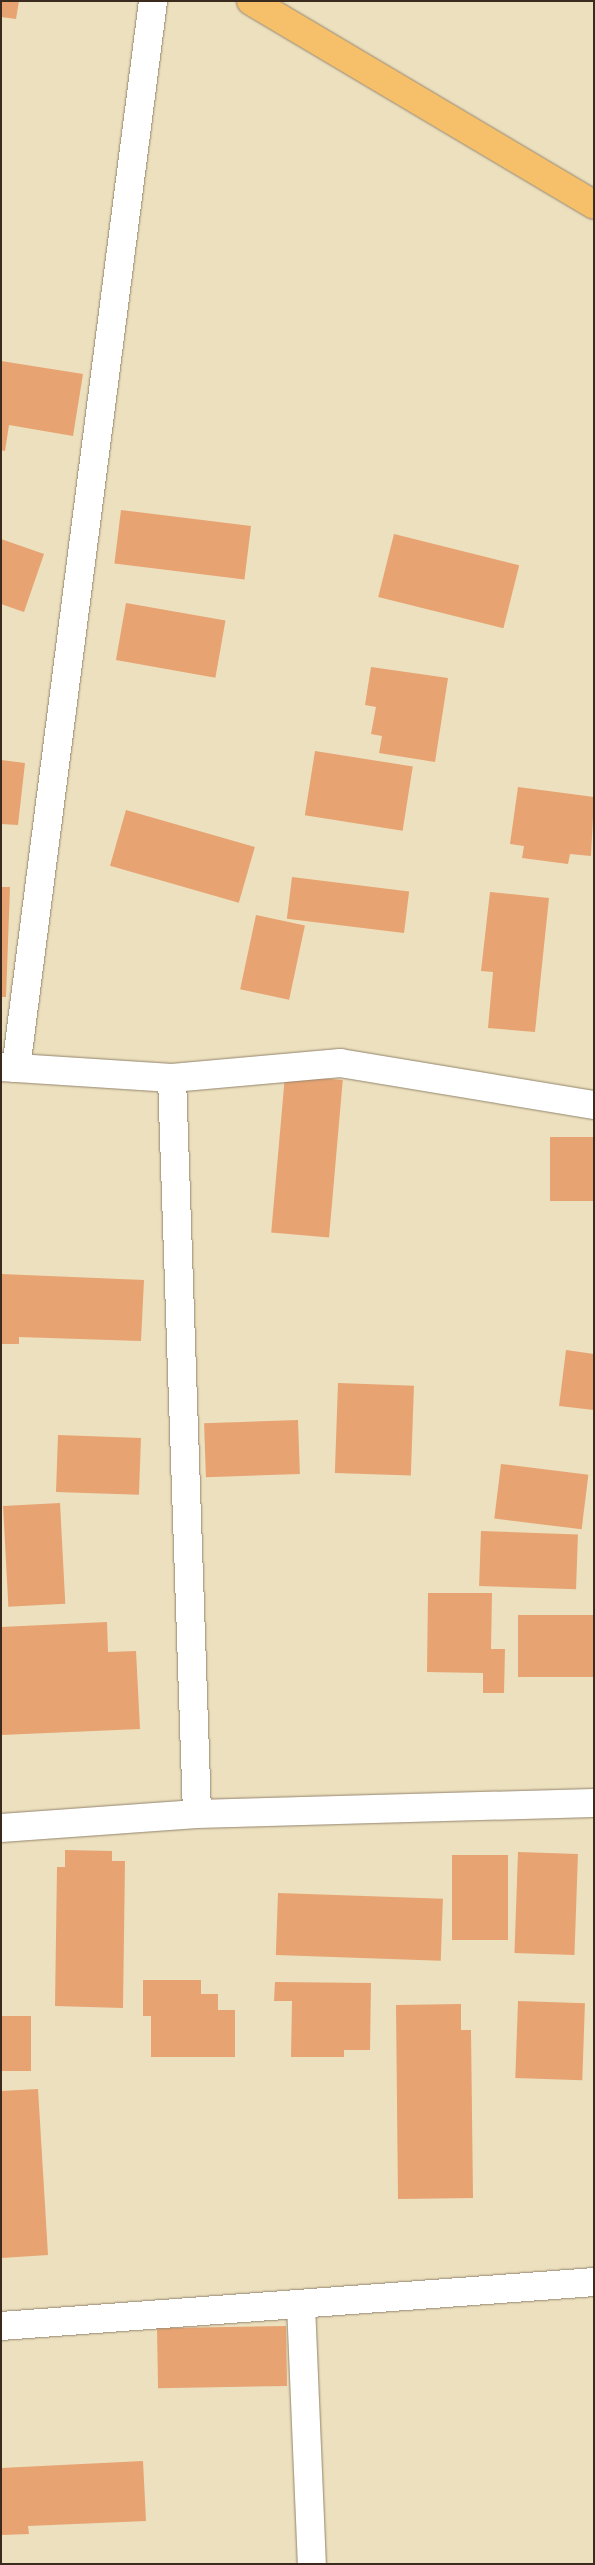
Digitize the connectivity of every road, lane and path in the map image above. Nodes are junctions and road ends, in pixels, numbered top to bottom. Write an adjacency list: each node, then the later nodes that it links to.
1 (153, 1): 4 (street)
2 (251, 1): 3 (main road)
3 (594, 205)
4 (9, 1068): 5 (street)
5 (172, 1078): 6 (street); 8 (street)
6 (594, 1105)
7 (594, 1803): 8 (street)
8 (197, 1814): 9 (street)
9 (1, 1828)
10 (594, 2282): 11 (street)
11 (301, 2305): 12 (street); 13 (street)
12 (1, 2326)
13 (312, 2564)

